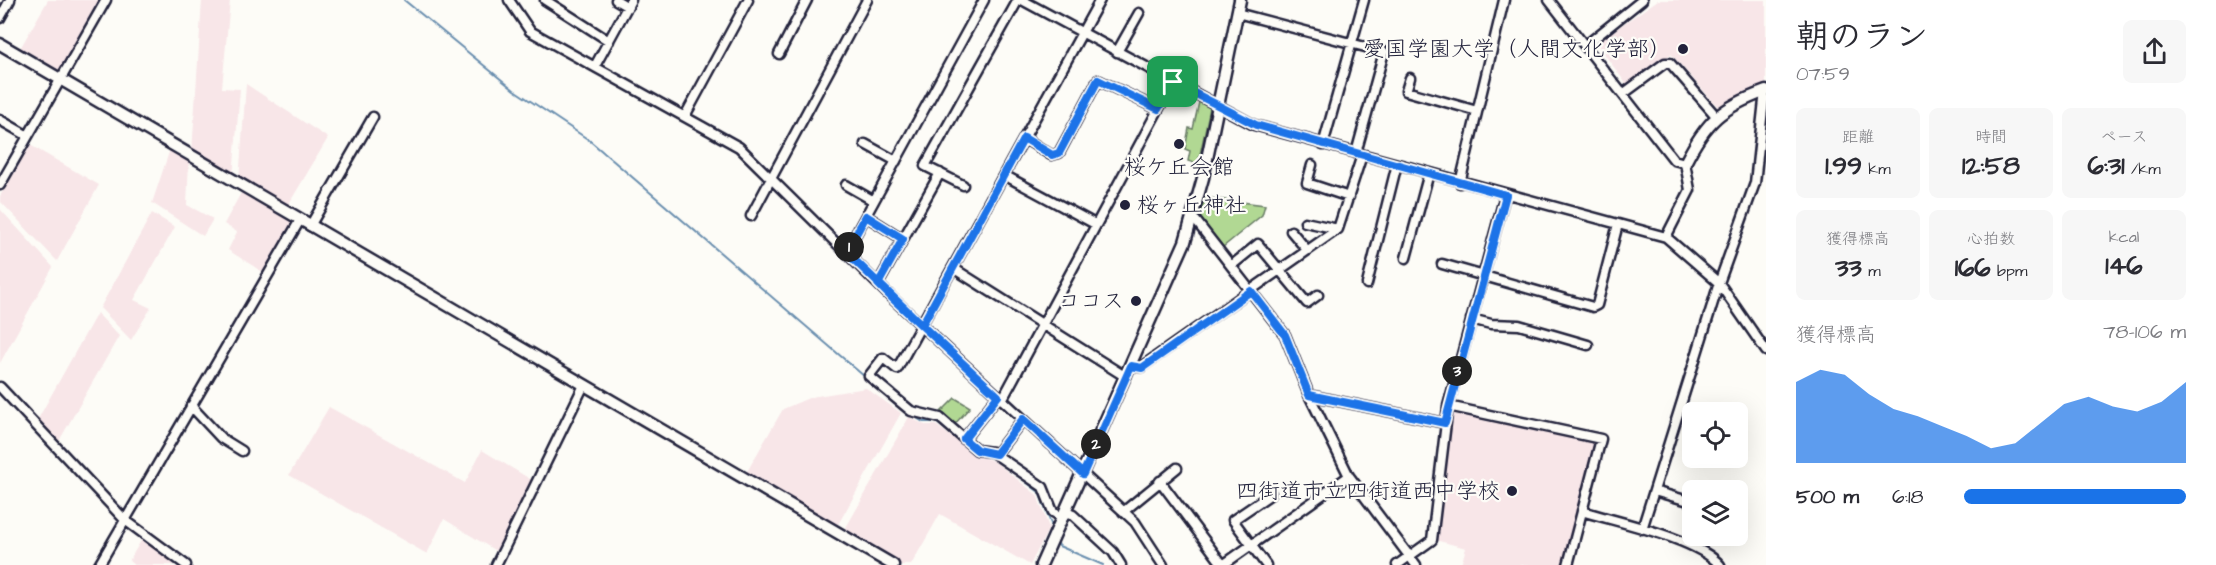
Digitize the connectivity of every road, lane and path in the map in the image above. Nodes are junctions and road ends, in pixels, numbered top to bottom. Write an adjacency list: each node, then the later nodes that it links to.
1 (10, 0): 20 (street)
2 (106, 0): 30 (street)
3 (509, 0): 28 (street)
4 (545, 0): 22 (street)
5 (616, 0): 17 (street)
6 (748, 0): 37 (street)
7 (807, 0): 27 (street)
8 (867, 0): 53 (street)
9 (984, 0): 46 (street)
10 (1020, 0): 21 (street); 51 (street)
11 (1100, 0): 21 (street)
12 (1240, 0): 19 (street)
13 (1364, 0): 23 (street)
14 (1504, 0): 36 (street)
15 (1549, 0): 25 (street)
16 (1642, 0): 25 (street)
17 (630, 3): 22 (street)
18 (1139, 13): 26 (street)
19 (1238, 13): 23 (street); 34 (street)
20 (0, 18)
21 (1082, 33): 26 (street); 42 (street)
22 (609, 40): 28 (street)
23 (1351, 42): 44 (street); 45 (street)
24 (0, 44): 30 (street)
25 (1586, 45): 33 (street)
26 (1117, 52): 31 (street)
27 (779, 54)
28 (595, 66): 37 (street)
29 (1410, 78): 36 (street)
30 (61, 80): 41 (street); 63 (street)
31 (1173, 82): 34 (street); 35 (street)
32 (1766, 91): 38 (street); 81 (street)
33 (1623, 94): 38 (street); 47 (street)
34 (1219, 107): 44 (street); 64 (street)
35 (1158, 109): 42 (street); 66 (street)
36 (1477, 111): 54 (street)
37 (685, 116): 53 (street)
38 (1716, 116): 47 (street)
39 (373, 117): 68 (street)
40 (0, 120): 41 (street)
41 (28, 136): 55 (street)
42 (1024, 138): 52 (street)
43 (866, 144): 46 (street)
44 (1323, 145): 45 (street)
45 (1359, 154): 48 (street); 59 (street)
46 (896, 161): 60 (street)
47 (1685, 163): 71 (street)
48 (1397, 164): 50 (street); 83 (street)
49 (1312, 165): 59 (street)
50 (1429, 173): 54 (street); 75 (street)
51 (940, 174): 57 (street); 72 (street)
52 (1004, 175): 66 (street); 78 (street)
53 (771, 177): 61 (street); 74 (street)
54 (1460, 183): 58 (street)
55 (0, 184)
56 (846, 185): 60 (street)
57 (963, 185)
58 (1506, 195): 67 (street); 80 (street)
59 (1349, 197): 69 (street)
60 (874, 201): 62 (street)
61 (751, 216)
62 (866, 216): 72 (street); 74 (street)
63 (300, 220): 68 (street); 97 (street)
64 (1192, 220): 77 (street); 91 (street)
65 (1305, 222): 69 (street)
66 (1095, 224): 88 (street)
67 (1618, 224): 71 (street); 80 (street)
68 (310, 226): 93 (street)
69 (1338, 229): 73 (street)
70 (1291, 231): 73 (street)
71 (1666, 237): 81 (street)
72 (903, 239): 82 (street)
73 (1307, 250): 79 (street)
74 (846, 252): 82 (street)
75 (1406, 258)
76 (1442, 264): 80 (street)
77 (1231, 266): 79 (street); 84 (street)
78 (952, 268): 87 (street); 88 (street)
79 (1280, 269): 84 (street); 85 (street)
80 (1482, 276): 86 (street)
81 (1719, 283): 90 (street); 108 (street)
82 (878, 284): 87 (street)
83 (1367, 284)
84 (1251, 291): 91 (street); 95 (street)
85 (1318, 295)
86 (1471, 319): 89 (street); 98 (street)
87 (922, 325): 96 (street); 101 (street)
88 (1042, 325): 92 (street); 96 (street)
89 (1588, 345)
90 (1766, 351)
91 (1131, 366): 92 (street)
92 (1126, 377): 105 (street)
93 (584, 385): 120 (street); 121 (street)
94 (0, 387): 114 (street)
95 (1309, 395): 100 (street); 106 (street)
96 (1000, 398): 99 (street); 101 (street)
97 (191, 406): 102 (street); 114 (street)
98 (1448, 406): 100 (street); 111 (street)
99 (1023, 419): 103 (street); 105 (street)
100 (1445, 423): 117 (street)
101 (964, 439): 103 (street)
102 (242, 451)
103 (996, 454): 113 (street)
104 (1177, 468): 107 (street)
105 (1083, 474): 112 (street); 113 (street)
106 (1349, 476): 116 (street); 117 (street)
107 (1160, 482): 112 (street); 125 (street)
108 (1654, 491): 110 (street); 115 (street)
109 (1271, 494): 116 (street)
110 (1682, 499)
111 (1581, 511): 115 (street); 129 (street)
112 (1123, 512): 124 (street)
113 (1065, 515): 122 (street); 123 (street)
114 (125, 520): 118 (street); 119 (street)
115 (1642, 529): 130 (street)
116 (1252, 545): 125 (street); 126 (street)
117 (1410, 556): 127 (street); 128 (street)
118 (99, 565)
119 (186, 565)
120 (496, 565)
121 (893, 565)
122 (1041, 565)
123 (1121, 565)
124 (1163, 565)
125 (1223, 565)
126 (1266, 565)
127 (1397, 565)
128 (1416, 565)
129 (1568, 565)
130 (1720, 565)

